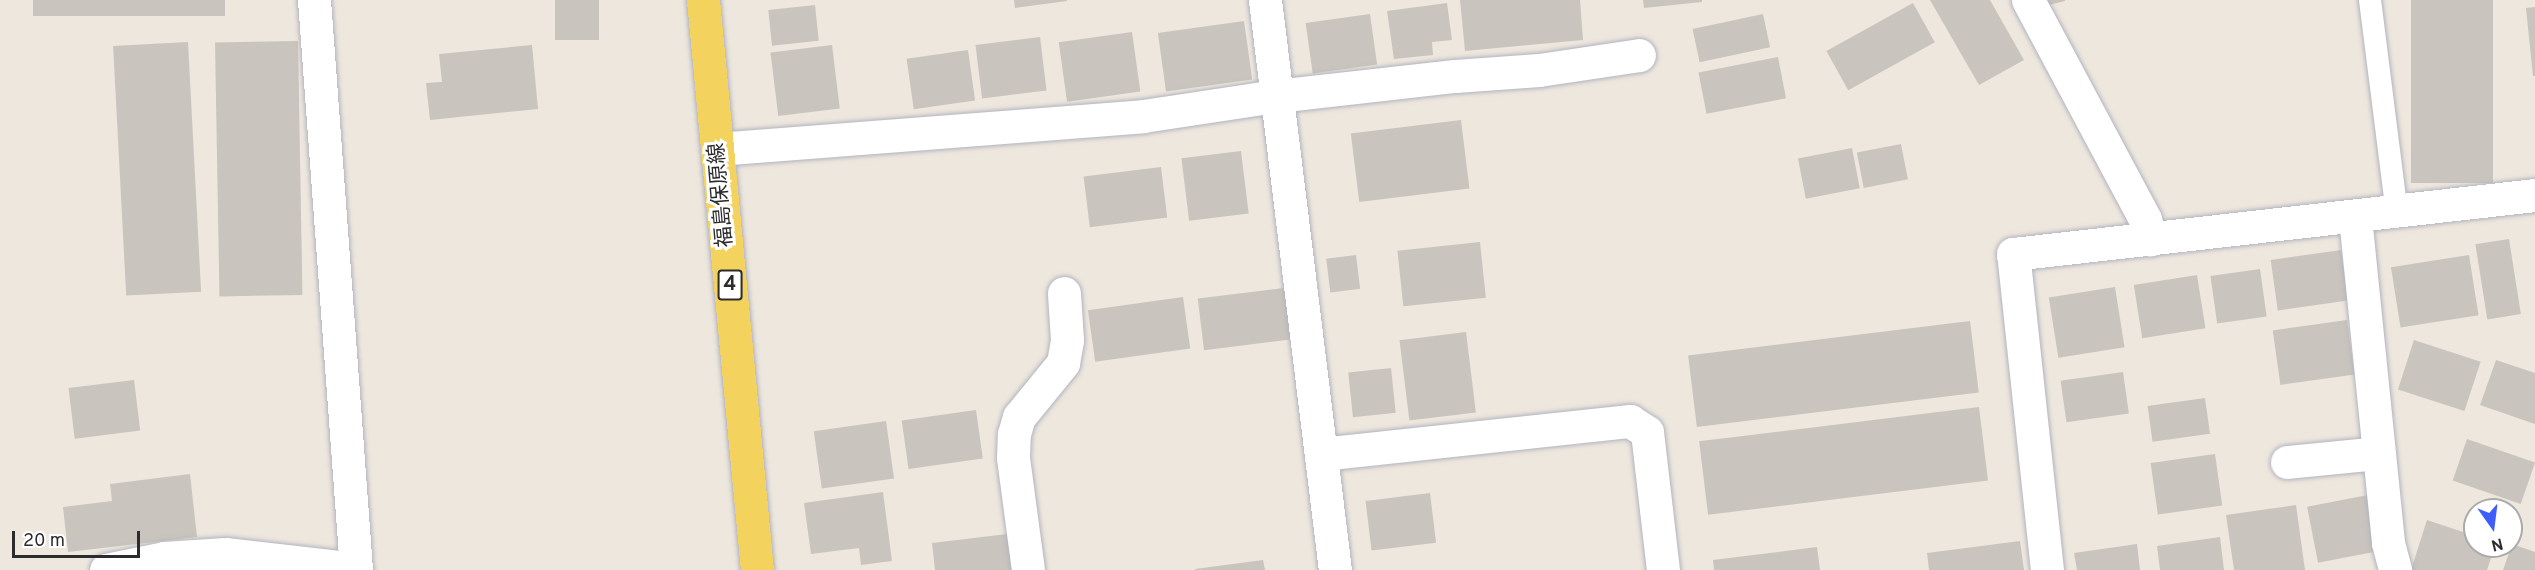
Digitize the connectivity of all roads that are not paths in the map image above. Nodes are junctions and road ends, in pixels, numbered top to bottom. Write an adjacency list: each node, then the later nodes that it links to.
1 (314, 0): 18 (street)
2 (704, 0): 8 (main road, 福島保原線 / 4)
3 (1265, 0): 7 (street)
4 (2028, 0): 12 (street)
5 (2370, 0): 10 (lane)
6 (1639, 55): 7 (street)
7 (1276, 96): 8 (street); 15 (street)
8 (717, 149): 19 (main road, 福島保原線 / 4)
9 (2535, 195): 10 (street)
10 (2397, 213): 11 (street)
11 (2355, 217): 12 (street); 14 (street)
12 (2150, 239): 23 (street)
13 (1064, 293): 20 (street)
14 (2379, 453): 16 (street); 24 (street)
15 (1321, 454): 21 (street); 22 (street)
16 (2287, 462)
17 (106, 570): 18 (street)
18 (360, 570)
19 (757, 570)
20 (1028, 570)
21 (1335, 570)
22 (1663, 570)
23 (2047, 570)
24 (2395, 570)

